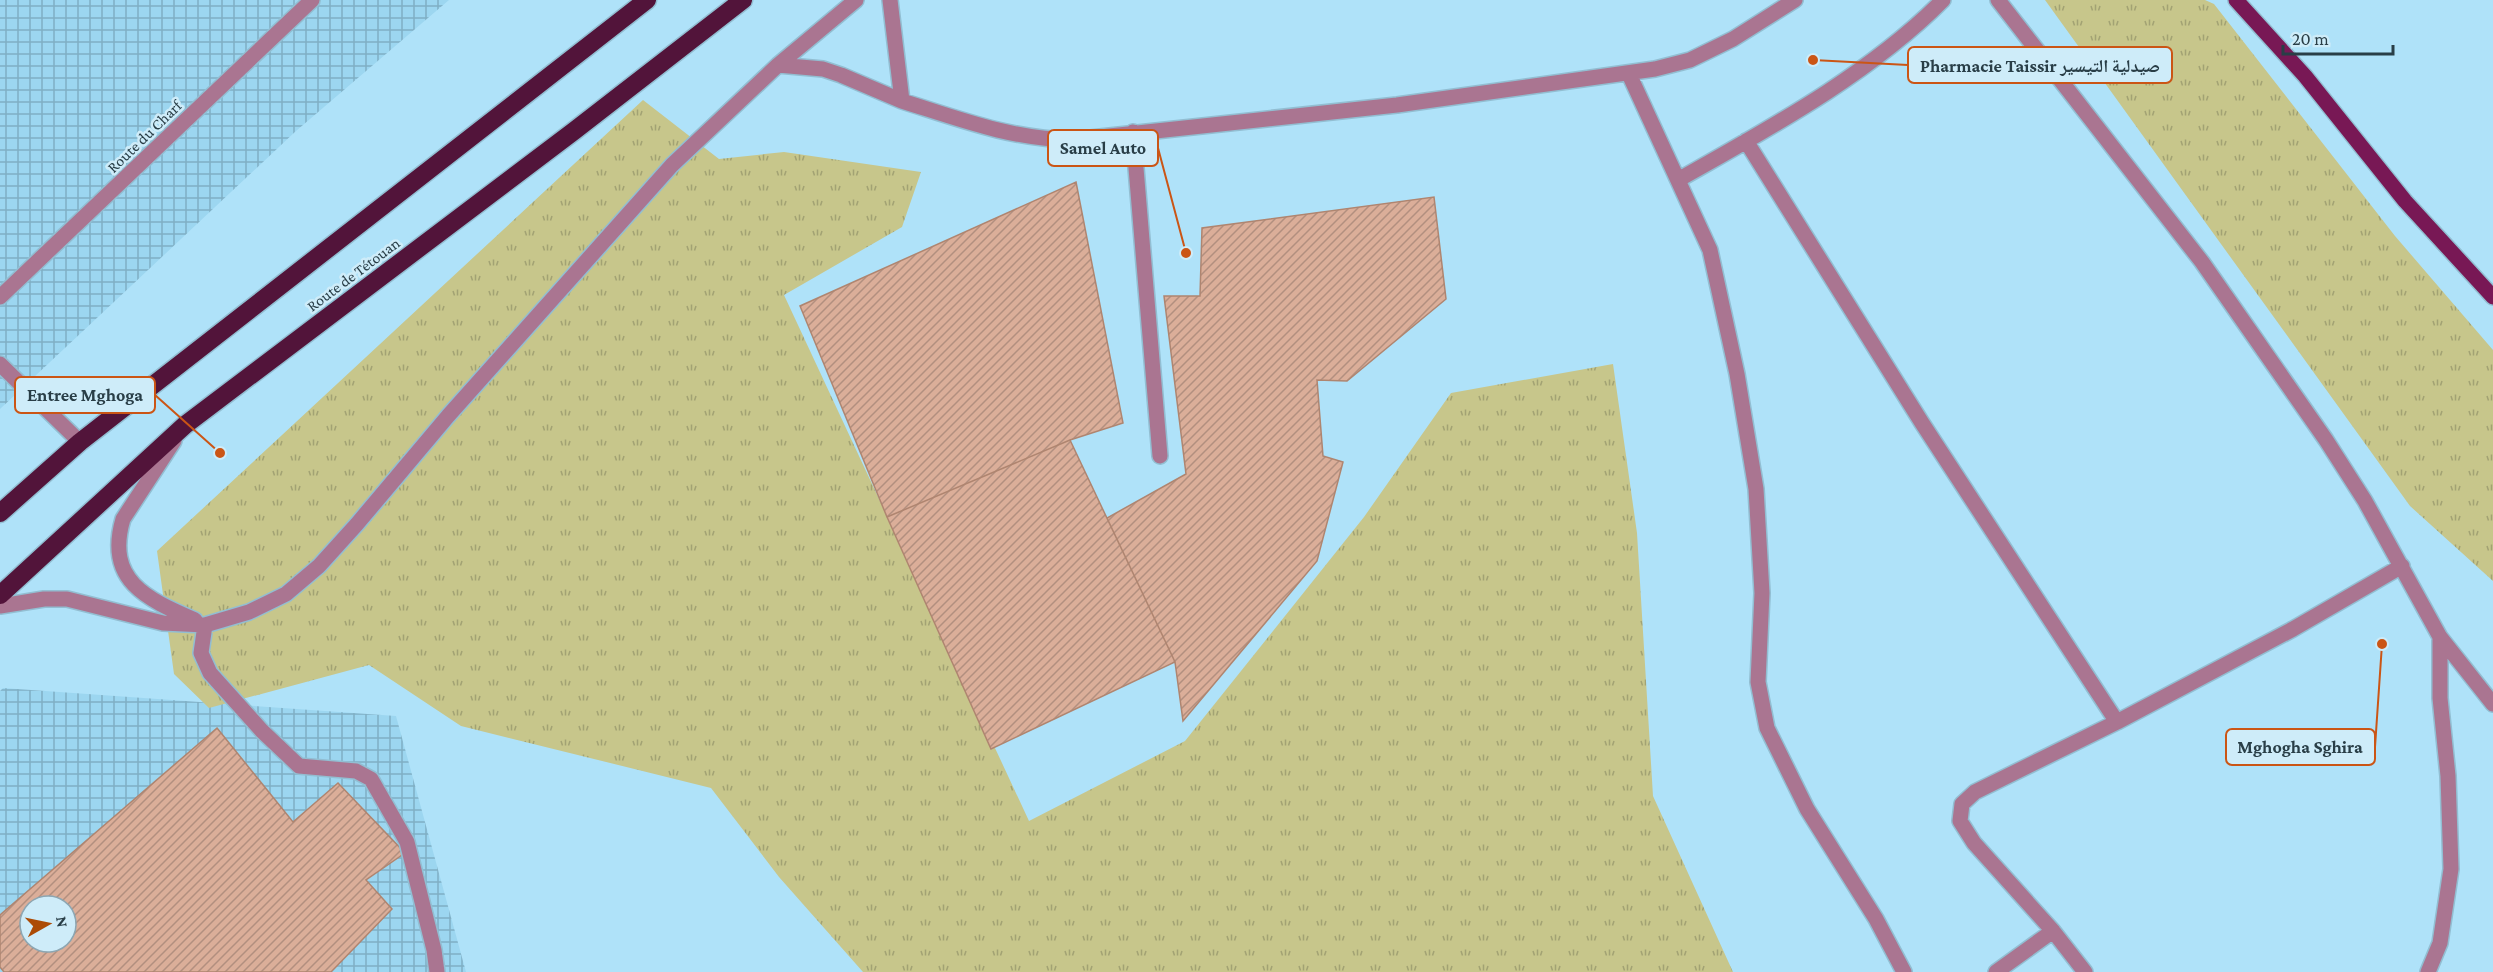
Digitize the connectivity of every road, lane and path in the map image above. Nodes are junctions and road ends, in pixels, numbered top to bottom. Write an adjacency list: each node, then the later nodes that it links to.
1 (312, 0): 16 (street, Route du Charf)
2 (647, 0): 20 (highway, Route de Tétouan)
3 (743, 0): 19 (highway, Route de Tétouan)
4 (856, 0): 10 (street)
5 (890, 0): 12 (street)
6 (1795, 0): 11 (street)
7 (1942, 0): 14 (street)
8 (1998, 0): 23 (street)
9 (2236, 0): 17 (main road)
10 (778, 65): 12 (street); 26 (street)
11 (1629, 74): 13 (street); 15 (street)
12 (902, 101): 13 (street)
13 (1133, 132): 21 (street)
14 (1746, 141): 15 (street); 29 (street)
15 (1678, 180): 32 (street)
16 (0, 297)
17 (2493, 297)
18 (0, 364): 20 (street)
19 (185, 425): 24 (highway, Route de Tétouan); 26 (street)
20 (80, 442): 22 (highway, Route de Tétouan)
21 (1160, 456)
22 (0, 513)
23 (2402, 567): 27 (street); 29 (street)
24 (0, 595)
25 (0, 606): 26 (street)
26 (206, 625): 31 (street)
27 (2440, 637): 28 (street); 35 (street)
28 (2493, 704)
29 (2117, 722): 30 (street)
30 (2053, 931): 33 (street); 34 (street)
31 (436, 972)
32 (1904, 972)
33 (1996, 972)
34 (2085, 972)
35 (2428, 972)

